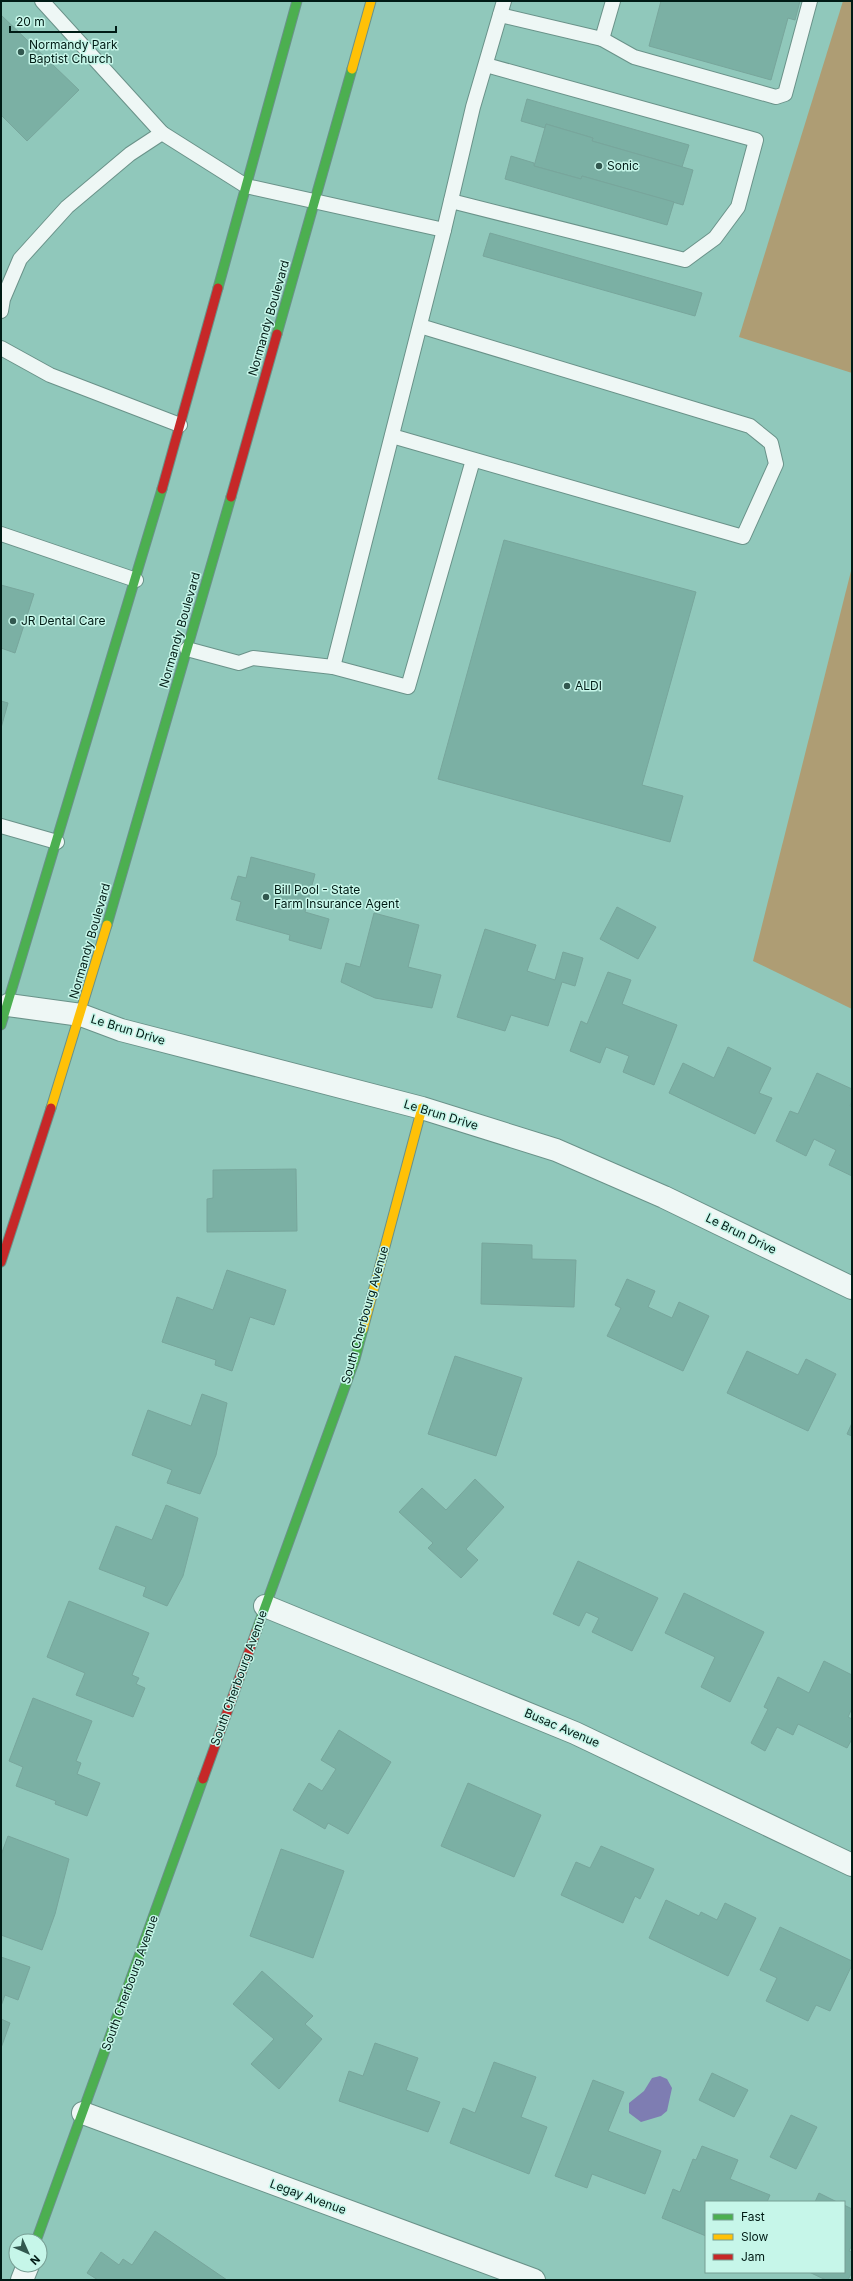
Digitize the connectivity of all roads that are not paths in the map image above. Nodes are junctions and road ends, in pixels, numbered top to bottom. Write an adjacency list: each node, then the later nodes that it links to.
1 (42, 1): 10 (lane)
2 (297, 1): 11 (main road)
3 (371, 1): 12 (main road, Normandy Boulevard)
4 (504, 1): 7 (lane)
5 (612, 1): 8 (lane)
6 (810, 1): 8 (lane)
7 (500, 15): 8 (lane); 9 (lane)
8 (602, 39)
9 (486, 65): 13 (lane); 13 (lane)
10 (162, 132): 11 (lane); 15 (lane)
11 (246, 186): 12 (lane); 18 (main road)
12 (314, 202): 14 (lane); 23 (main road, Normandy Boulevard)
13 (451, 202): 14 (lane)
14 (444, 230): 16 (lane)
15 (1, 310)
16 (420, 326): 19 (lane); 20 (lane)
17 (1, 348): 18 (lane)
18 (180, 425): 22 (main road)
19 (392, 436): 20 (lane); 24 (lane)
20 (473, 460): 24 (lane)
21 (1, 534): 22 (lane)
22 (136, 580): 26 (main road)
23 (187, 649): 24 (lane); 28 (main road, Normandy Boulevard)
24 (333, 667)
25 (1, 826): 26 (lane)
26 (57, 842): 27 (main road)
27 (4, 1004): 28 (street, Le Brun Drive); 29 (main road)
28 (81, 1015): 30 (street, Le Brun Drive); 31 (main road, Normandy Boulevard)
29 (1, 1025)
30 (422, 1108): 32 (street, Le Brun Drive); 33 (main road, South Cherbourg Avenue)
31 (1, 1262)
32 (852, 1288)
33 (265, 1606): 34 (street, Busac Avenue); 35 (main road, South Cherbourg Avenue)
34 (852, 1864)
35 (83, 2113): 36 (main road, South Cherbourg Avenue); 37 (street, Legay Avenue)
36 (39, 2233)
37 (534, 2280)

